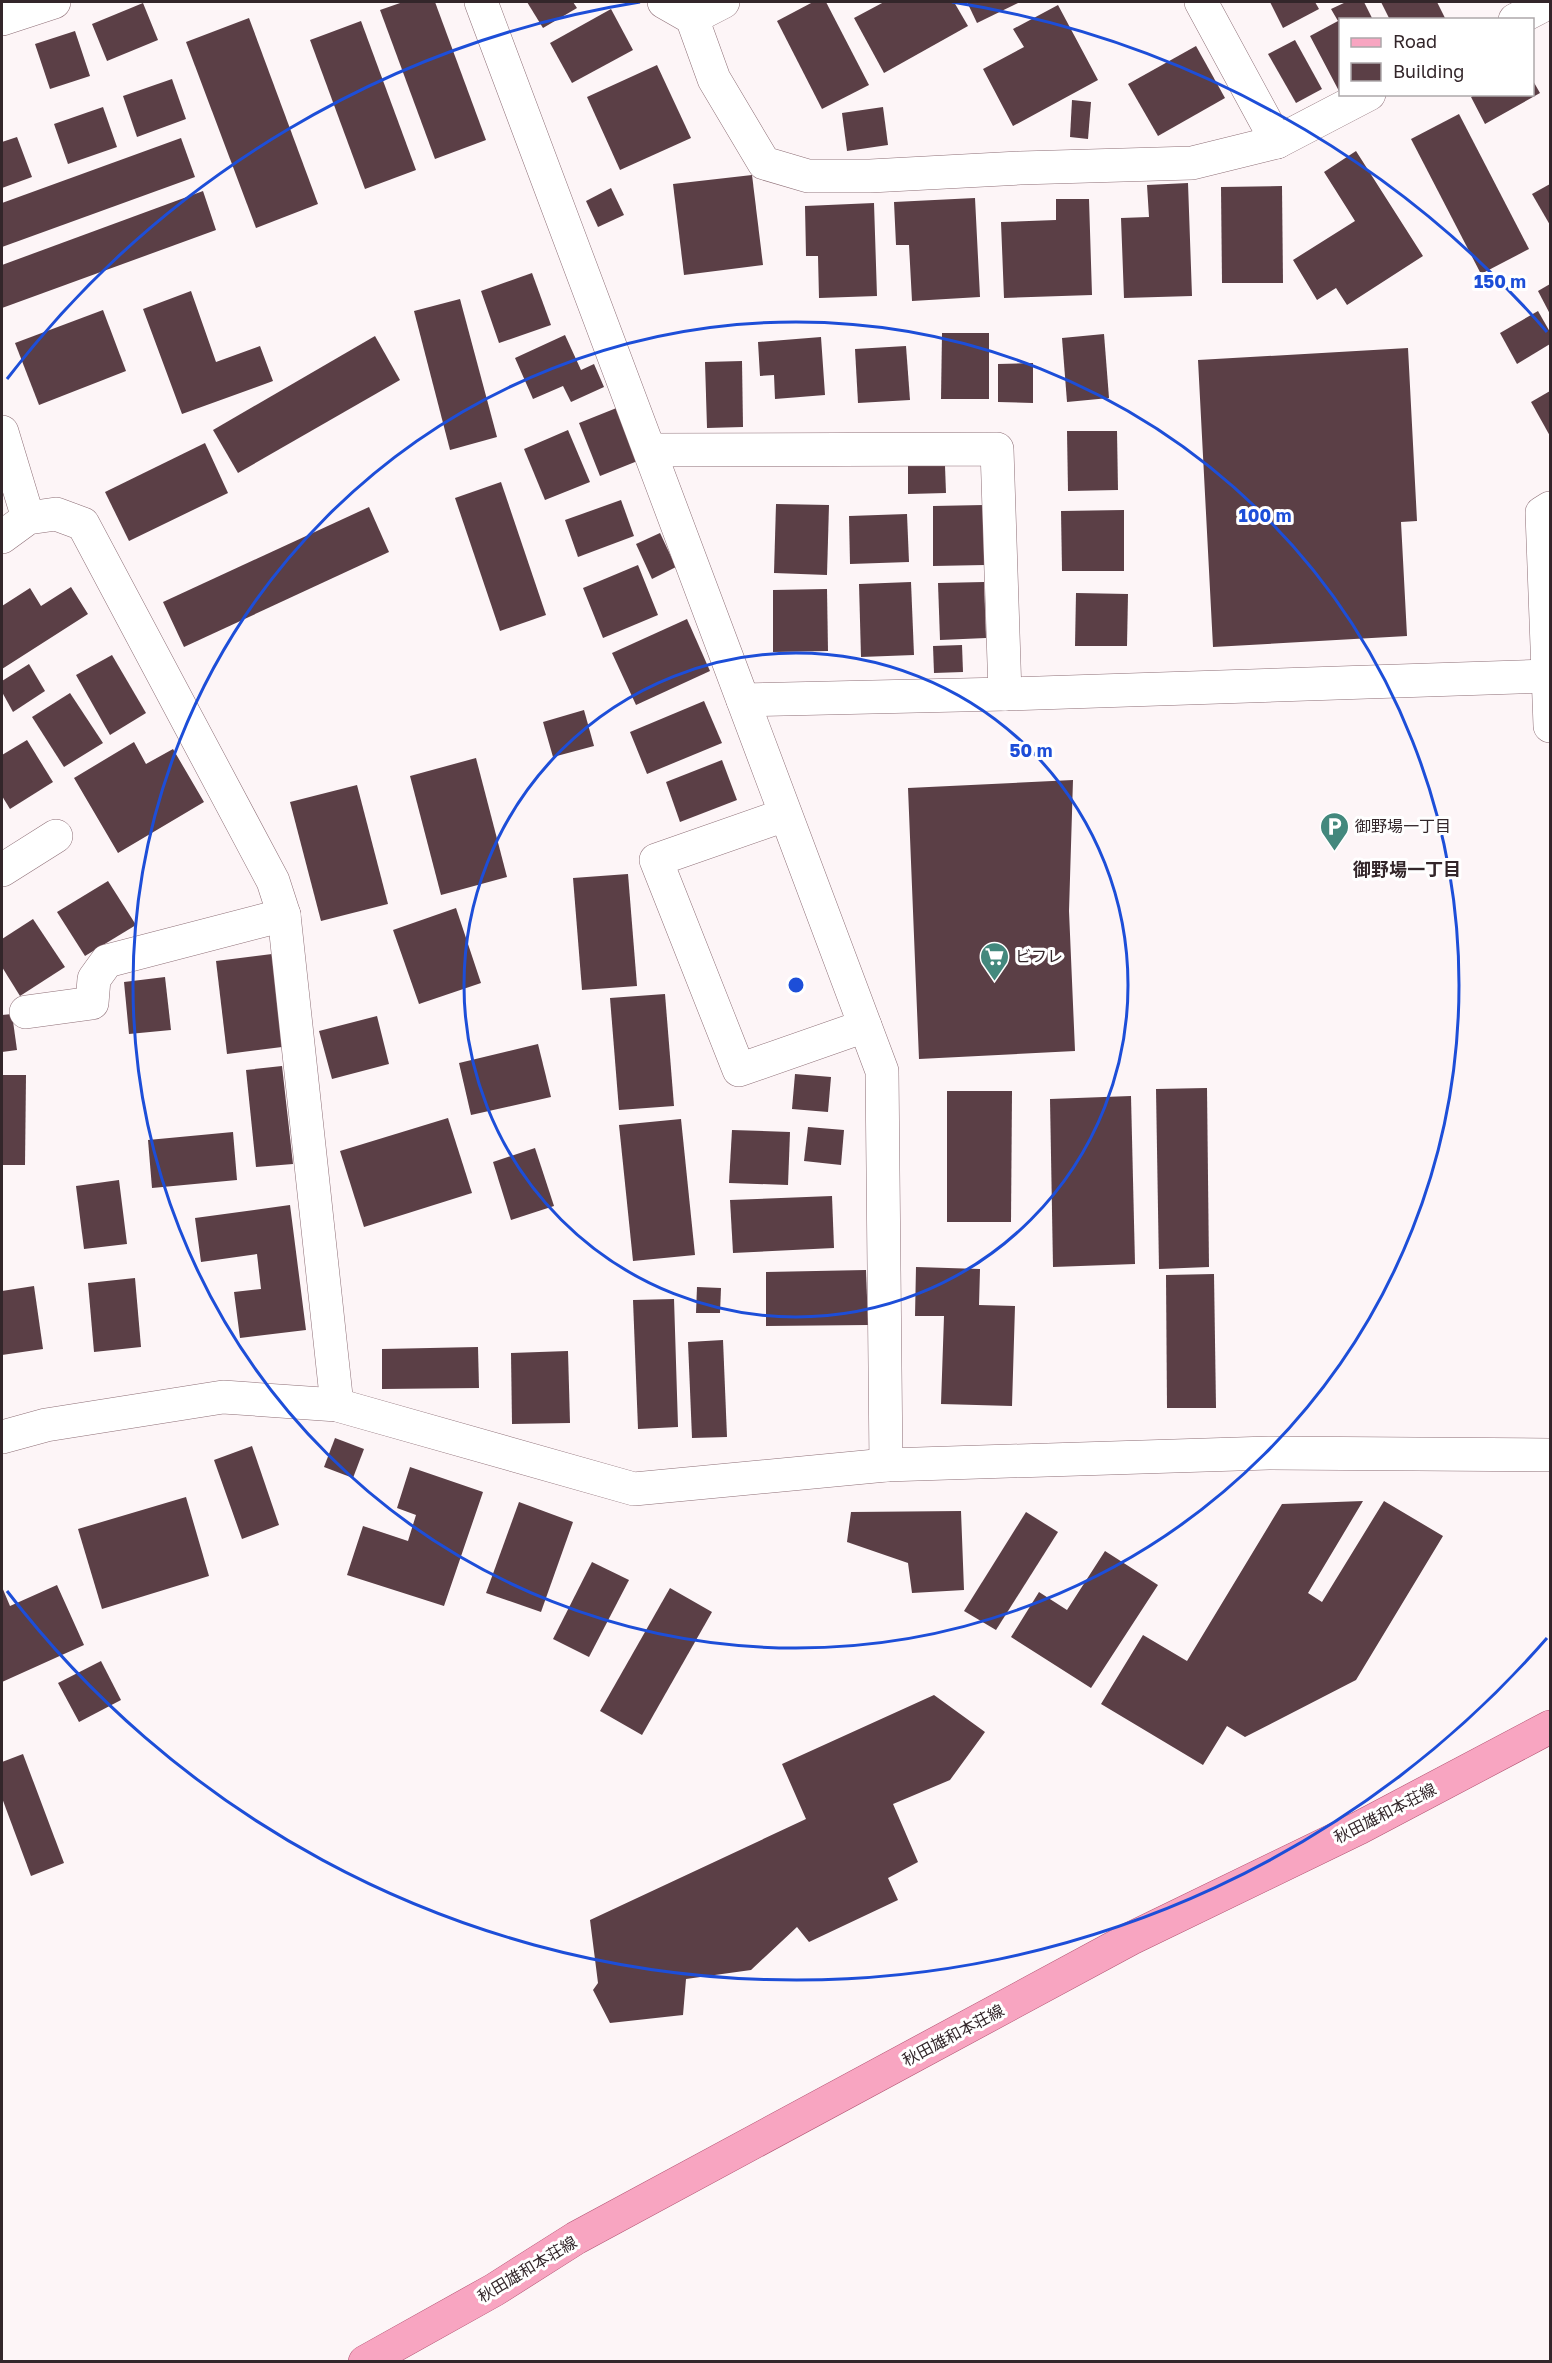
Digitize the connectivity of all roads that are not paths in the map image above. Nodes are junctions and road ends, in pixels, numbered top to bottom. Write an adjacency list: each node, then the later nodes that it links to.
1 (54, 2): 7 (street)
2 (481, 2): 11 (street)
3 (664, 2): 6 (street)
4 (723, 2): 6 (street)
5 (1201, 2): 9 (street)
6 (692, 18): 9 (street)
7 (2, 19)
8 (1365, 96): 9 (street)
9 (1276, 142)
10 (2, 432): 13 (street)
11 (650, 450): 16 (street); 17 (street)
12 (1551, 508): 15 (street)
13 (28, 518): 14 (street); 22 (street)
14 (2, 537)
15 (1549, 676): 16 (street); 18 (street)
16 (1005, 694): 17 (street)
17 (743, 700): 19 (street)
18 (1551, 726)
19 (785, 815): 24 (street); 24 (street)
20 (56, 836): 21 (street)
21 (2, 870)
22 (284, 915): 23 (street); 25 (street)
23 (27, 1012)
24 (865, 1026): 28 (street)
25 (337, 1405): 26 (street); 28 (street)
26 (2, 1437)
27 (1551, 1455): 28 (street)
28 (886, 1466)
29 (1551, 1727): 30 (main road, 秋田雄和本荘線)
30 (365, 2361)

